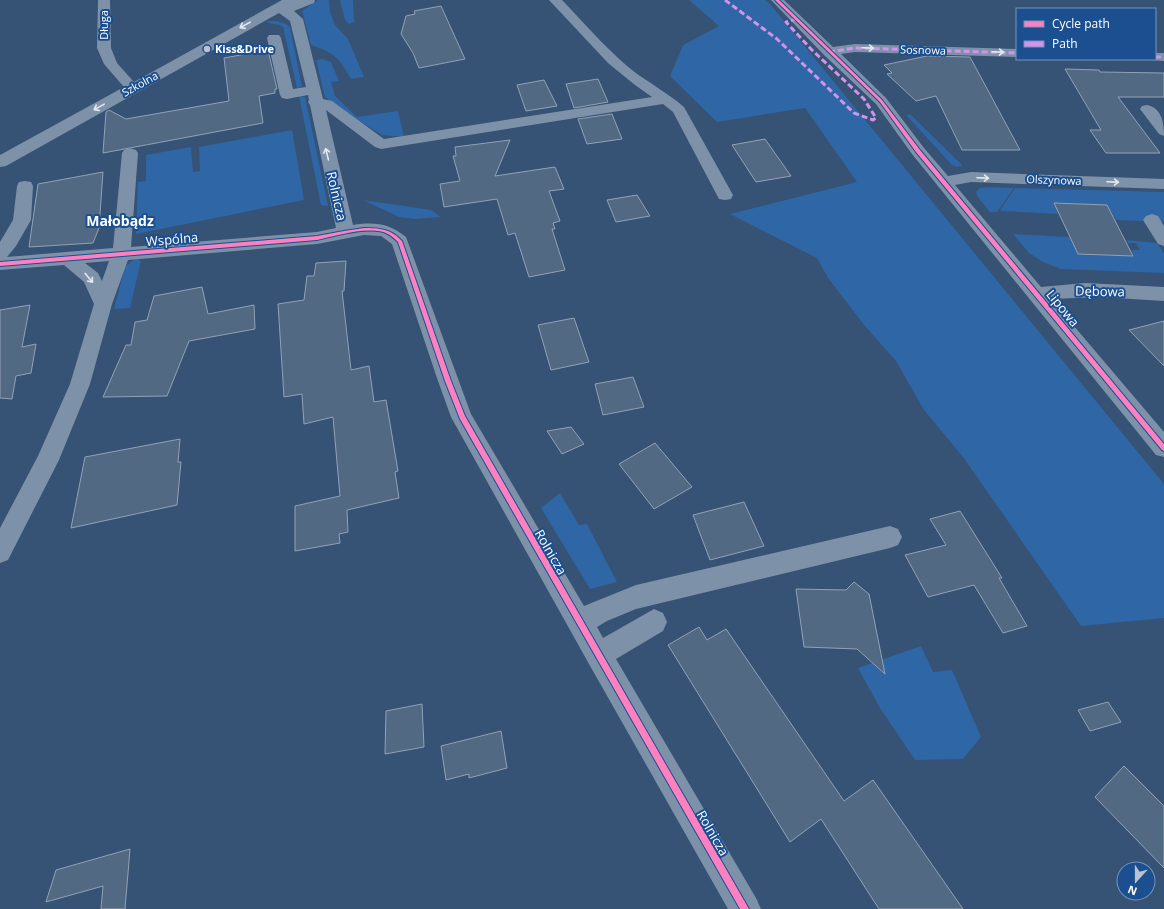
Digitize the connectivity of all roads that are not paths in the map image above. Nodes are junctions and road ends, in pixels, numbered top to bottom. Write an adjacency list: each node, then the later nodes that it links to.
1 (104, 0): 9 (street, Długa)
2 (309, 0): 5 (street, Szkolna)
3 (555, 0): 11 (street)
4 (777, 0): 7 (street, Lipowa)
5 (285, 6): 9 (street, Szkolna, one-way to 9); 10 (street, Rolnicza)
6 (274, 38): 10 (street)
7 (829, 52): 8 (street, Sosnowa, one-way to 8); 16 (street, Lipowa)
8 (1016, 53)
9 (132, 88): 15 (street, Szkolna, one-way to 15)
10 (314, 96): 11 (street); 21 (street, Rolnicza, one-way to 10)
11 (667, 99): 19 (street)
12 (1148, 109): 13 (street)
13 (1164, 131)
14 (130, 152): 24 (street)
15 (0, 162)
16 (944, 182): 17 (street, Olszynowa, one-way to 17); 27 (street, Lipowa)
17 (1164, 184)
18 (24, 186): 23 (street)
19 (725, 195)
20 (1152, 220): 22 (street)
21 (346, 233): 24 (street, Wspólna); 34 (street, Rolnicza)
22 (1164, 240)
23 (0, 253)
24 (121, 254): 25 (street, Wspólna); 29 (street)
25 (67, 258): 26 (street, Wspólna); 29 (street, one-way to 29)
26 (0, 264)
27 (1037, 294): 28 (street, Dębowa); 30 (street, Lipowa)
28 (1164, 294)
29 (103, 304): 32 (street)
30 (1164, 448)
31 (890, 537): 34 (street)
32 (0, 552)
33 (654, 622): 35 (street)
34 (580, 623): 35 (street, Rolnicza)
35 (598, 656): 36 (street, Rolnicza)
36 (745, 909)

